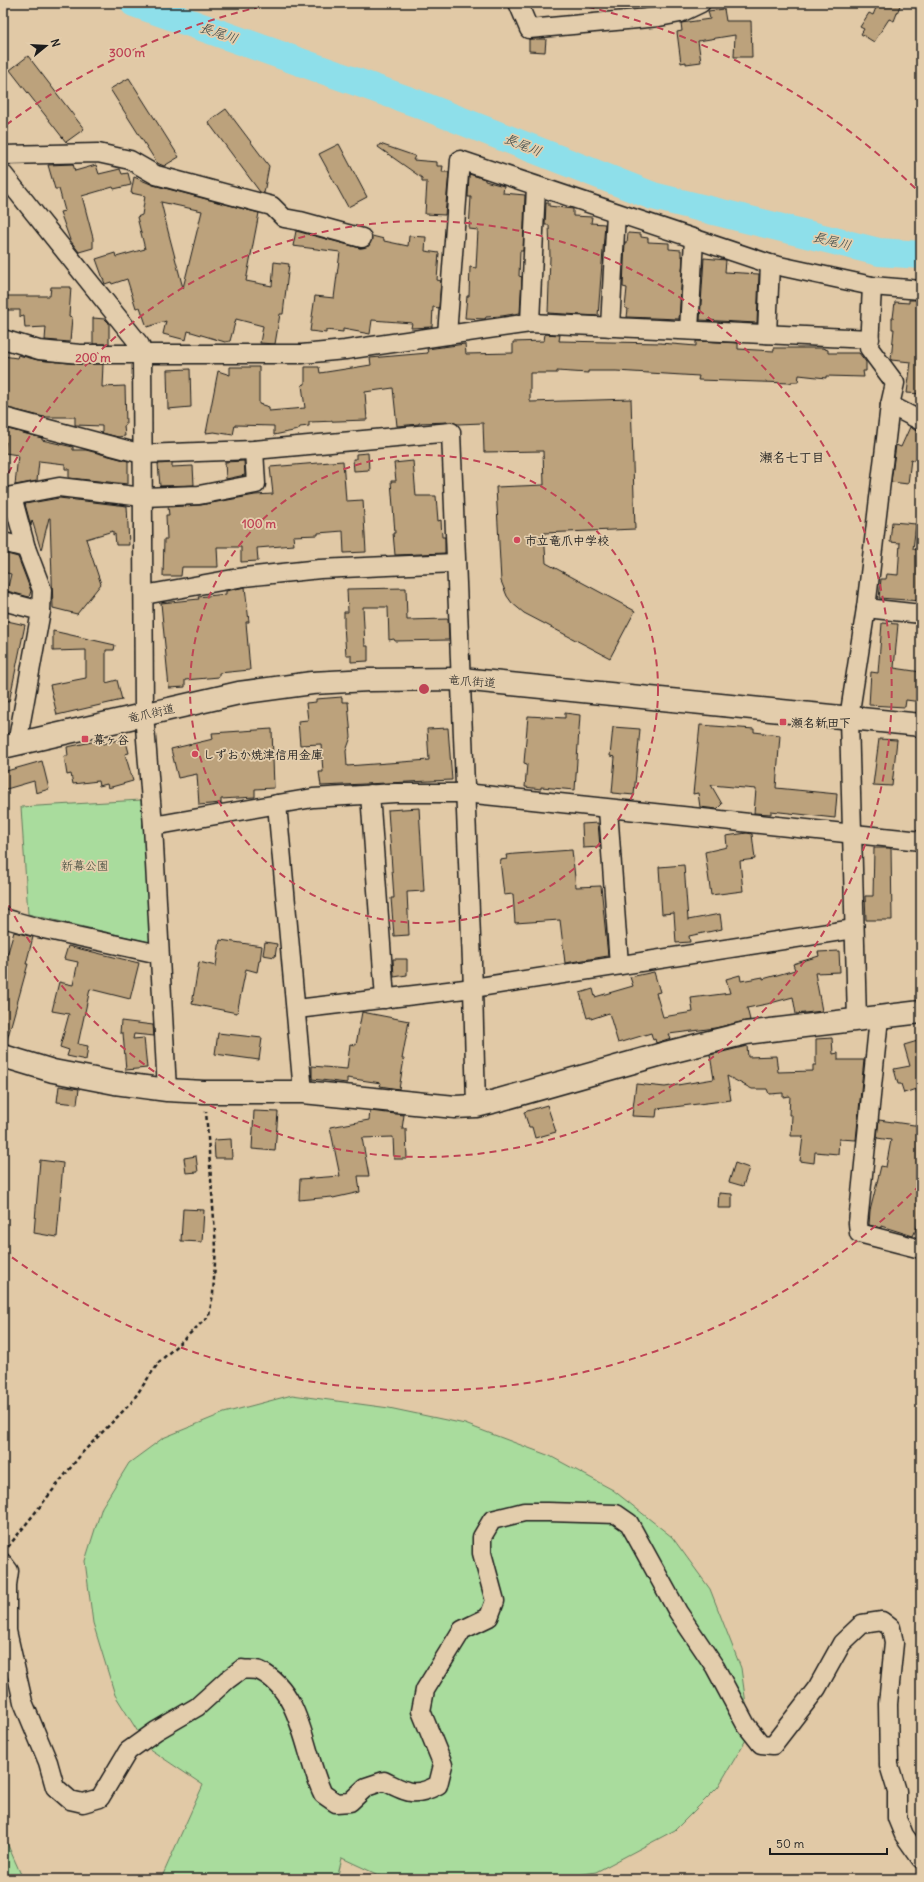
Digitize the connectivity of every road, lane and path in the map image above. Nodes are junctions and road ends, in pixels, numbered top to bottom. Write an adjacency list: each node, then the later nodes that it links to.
1 (518, 3): 2 (street)
2 (701, 3)
3 (3, 155): 7 (street)
4 (3, 174): 19 (street)
5 (536, 186): 6 (street); 12 (street); 16 (street)
6 (616, 213): 8 (street); 13 (street)
7 (362, 238)
8 (694, 239): 9 (street); 14 (street)
9 (770, 264): 10 (street); 15 (street)
10 (872, 286): 11 (street); 18 (street)
11 (921, 290)
12 (530, 323): 13 (street); 16 (street)
13 (610, 327): 14 (street)
14 (689, 330): 15 (street)
15 (767, 334): 18 (street)
16 (447, 335): 19 (street)
17 (3, 339): 19 (street)
18 (870, 339): 20 (street)
19 (142, 354): 24 (street)
20 (890, 405): 22 (street); 31 (street)
21 (3, 417): 24 (street)
22 (921, 421)
23 (254, 450): 24 (street); 25 (street); 28 (street)
24 (142, 454): 25 (street)
25 (143, 497): 27 (street); 29 (street)
26 (3, 542): 27 (street)
27 (26, 548): 32 (street)
28 (455, 563): 29 (street); 34 (street)
29 (144, 595): 35 (street)
30 (3, 601): 32 (street)
31 (866, 608): 33 (street); 36 (street)
32 (41, 611): 38 (street)
33 (921, 614)
34 (461, 679): 35 (street, 竜爪街道); 36 (street, 竜爪街道); 39 (street)
35 (144, 714): 38 (street, 竜爪街道); 43 (street)
36 (848, 718): 37 (street, 竜爪街道); 44 (street)
37 (921, 725)
38 (10, 745)
39 (466, 793): 40 (street); 42 (street); 50 (street)
40 (370, 794): 41 (street); 51 (street)
41 (277, 804): 43 (street); 52 (street)
42 (608, 808): 44 (street); 49 (street)
43 (153, 826): 48 (street)
44 (852, 835): 45 (street); 47 (street)
45 (921, 841)
46 (3, 918): 48 (street)
47 (854, 929): 49 (street); 55 (street)
48 (159, 954): 57 (street)
49 (619, 965): 50 (street)
50 (473, 988): 51 (street); 60 (street)
51 (385, 999): 52 (street)
52 (296, 1009): 59 (street)
53 (921, 1012): 54 (street)
54 (879, 1018): 55 (street); 61 (street)
55 (857, 1020): 60 (street)
56 (3, 1056): 57 (street)
57 (167, 1090): 58 (street)
58 (204, 1092): 59 (street); 62 (path)
59 (302, 1092): 60 (street)
60 (476, 1106)
61 (921, 1249)
62 (5, 1555): 63 (street)
63 (921, 1859)

